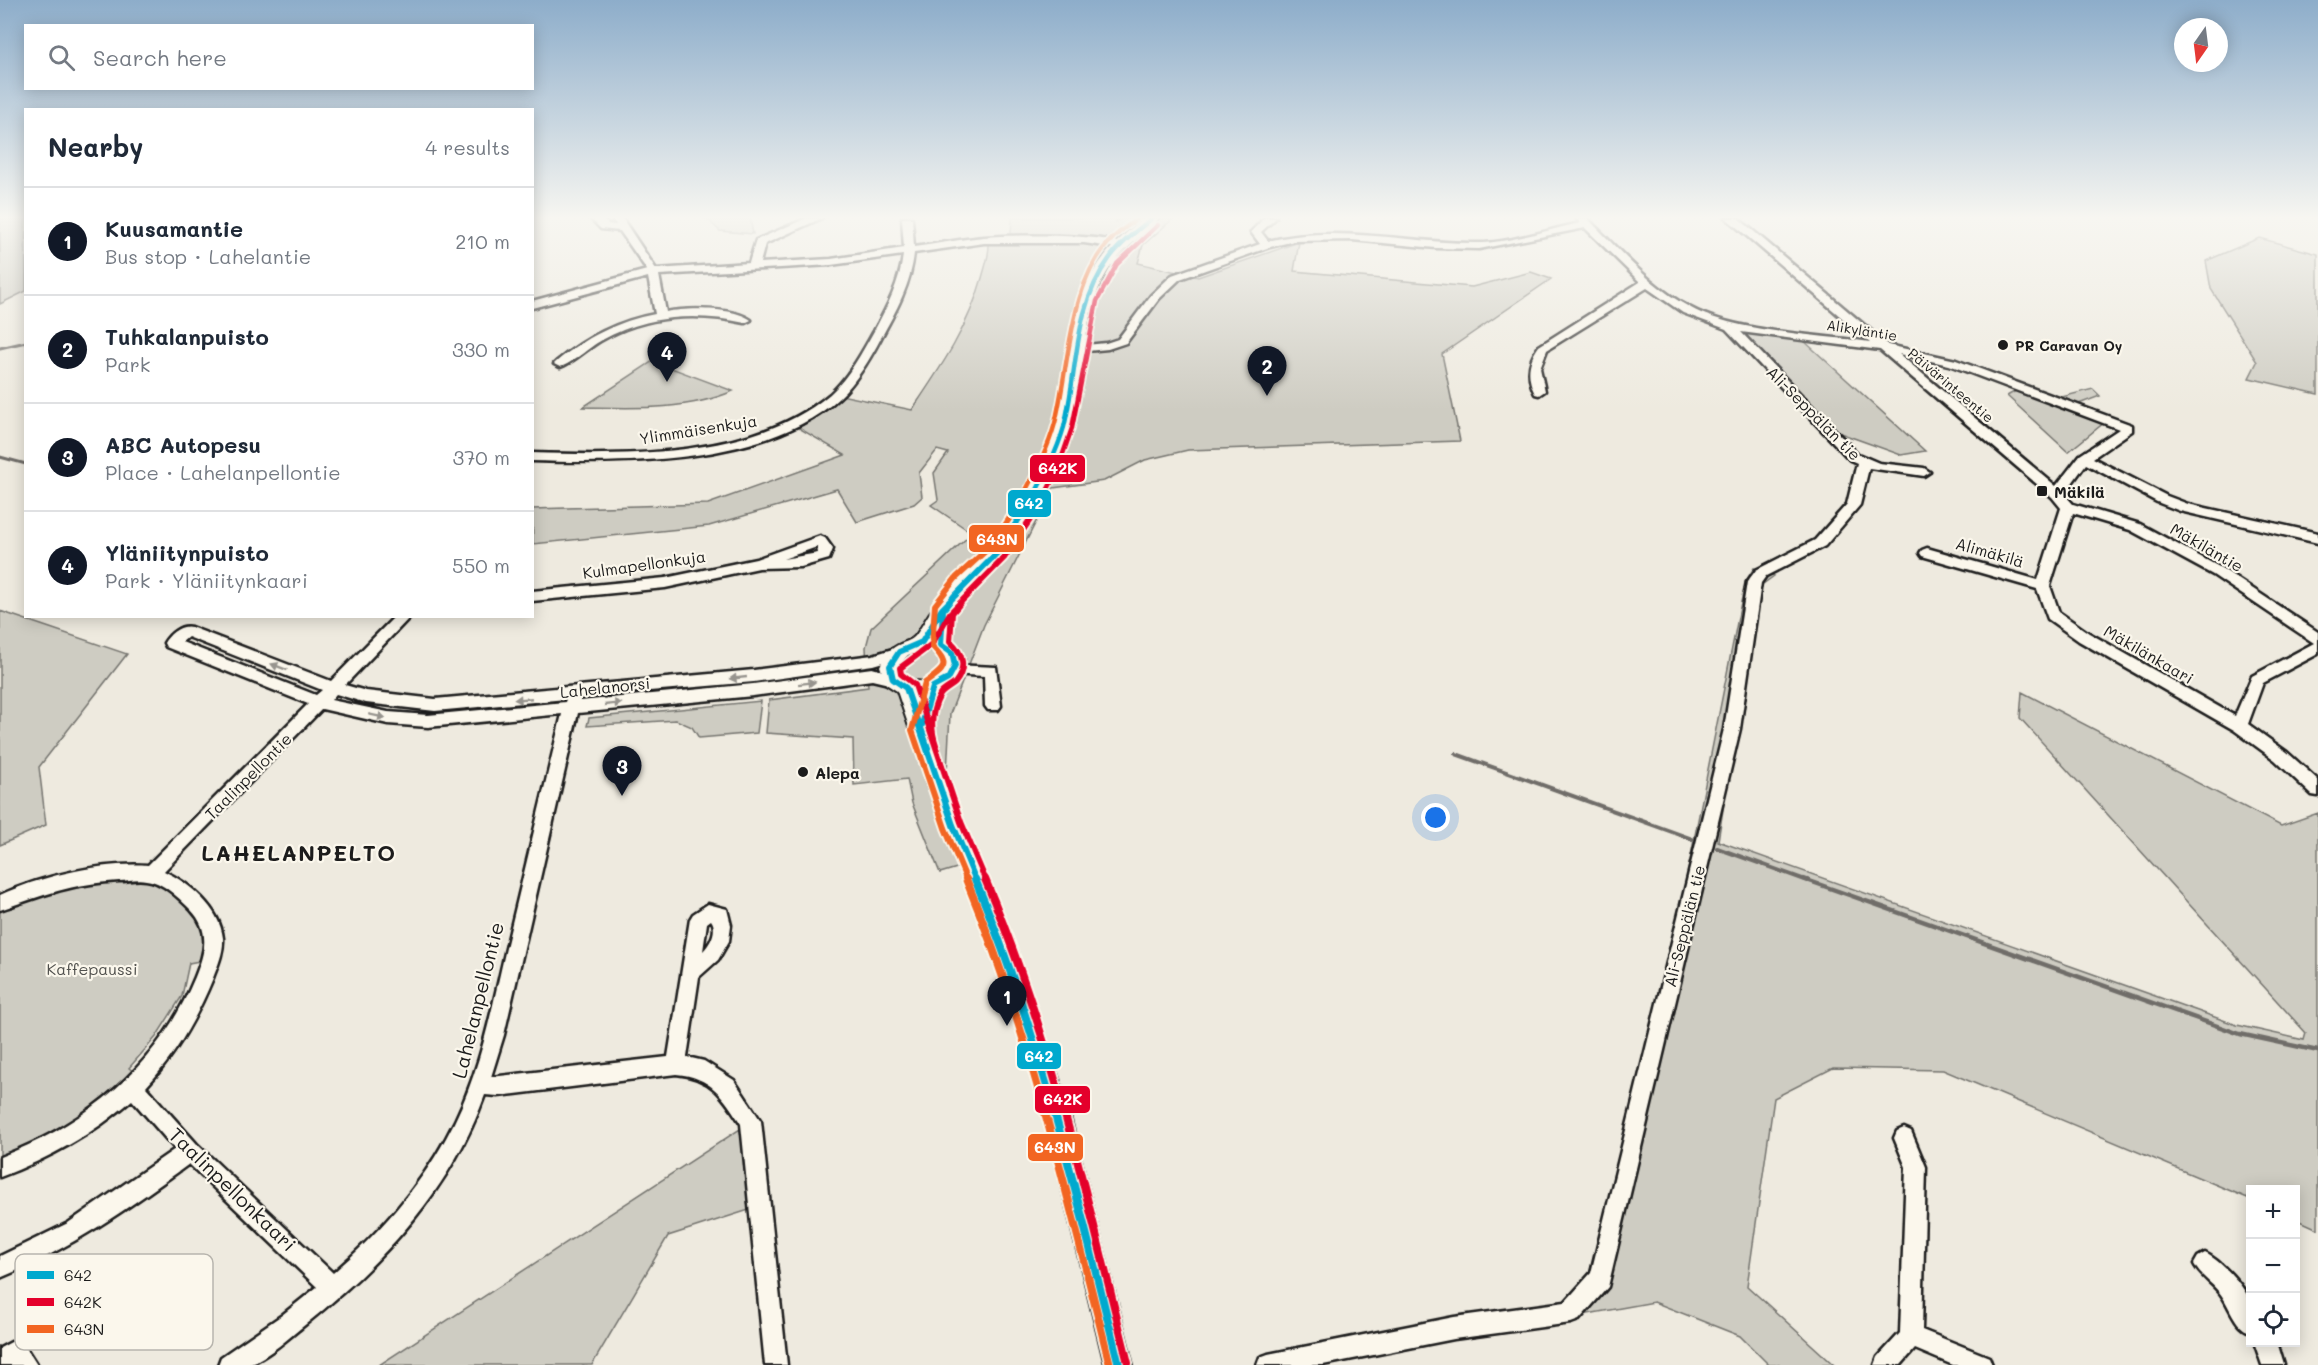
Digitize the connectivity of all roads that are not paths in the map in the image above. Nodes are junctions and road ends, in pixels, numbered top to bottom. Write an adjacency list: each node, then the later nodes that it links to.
1 (618, 282): 8 (street)
2 (655, 282): 9 (street)
3 (902, 282): 16 (street, Ylimmäisenkuja)
4 (1096, 282): 13 (main road)
5 (1171, 282): 13 (street)
6 (1806, 282): 12 (street, Päivärinteentie)
7 (1647, 283): 11 (street, Alikyläntie); 15 (street)
8 (534, 305)
9 (661, 316): 10 (street); 14 (street)
10 (745, 320)
11 (1730, 327): 12 (street, Alikyläntie); 18 (street, Ali-Seppälän tie)
12 (1883, 347): 17 (street, Alikyläntie); 20 (street, Päivärinteentie)
13 (1076, 349): 29 (main road)
14 (560, 364)
15 (1539, 391)
16 (534, 456)
17 (2084, 458): 20 (street); 22 (street)
18 (1864, 462): 19 (street); 64 (street, Ali-Seppälän tie)
19 (1924, 472)
20 (2057, 494): 21 (street, Päivärinteentie)
21 (2068, 507): 25 (street); 28 (street, Mäkiläntie)
22 (2318, 538)
23 (1927, 553): 25 (street, Alimäkilä)
24 (759, 563): 26 (street, Kulmapellonkuja)
25 (2043, 586): 39 (street, Mäkilänkaari)
26 (534, 596)
27 (402, 618): 34 (street)
28 (2318, 639)
29 (931, 644): 31 (main road); 32 (main road)
30 (2318, 647): 39 (street)
31 (899, 652): 33 (main road); 36 (street, Lahelanorsi, one-way to 36)
32 (954, 670): 35 (main road); 38 (street)
33 (900, 683): 35 (main road); 36 (street, Lahelanorsi, one-way to 33); 40 (main road)
34 (334, 687): 36 (street, Lahelanorsi, one-way to 34); 37 (street, Taalinpellontie); 37 (street, Lahelanorsi, one-way to 37)
35 (933, 687): 40 (main road)
36 (573, 701): 37 (street, Lahelanorsi, one-way to 36); 46 (street, Lahelanpellontie)
37 (320, 703): 42 (street, Taalinpellontie)
38 (993, 706)
39 (2239, 726): 41 (street, Mäkilänkaari)
40 (921, 728): 63 (main road)
41 (2318, 790)
42 (151, 873): 43 (street); 47 (street)
43 (0, 903)
44 (691, 973): 45 (street)
45 (676, 1065): 46 (street); 62 (street)
46 (480, 1086): 55 (street, Lahelanpellontie)
47 (134, 1088): 49 (street, Taalinpellonkaari); 50 (street)
48 (1904, 1138): 57 (street)
49 (190, 1151): 51 (street); 55 (street, Taalinpellonkaari)
50 (0, 1167)
51 (36, 1254)
52 (15, 1262): 54 (street)
53 (2205, 1264): 56 (street)
54 (0, 1267)
55 (333, 1288): 61 (street, Lahelanpellontie)
56 (2246, 1315)
57 (1911, 1337): 65 (street); 66 (street)
58 (2268, 1347): 67 (street)
59 (0, 1360): 60 (street)
60 (26, 1365)
61 (229, 1365)
62 (776, 1365)
63 (1119, 1365)
64 (1268, 1365)
65 (1886, 1365)
66 (1980, 1365)
67 (2273, 1365)

